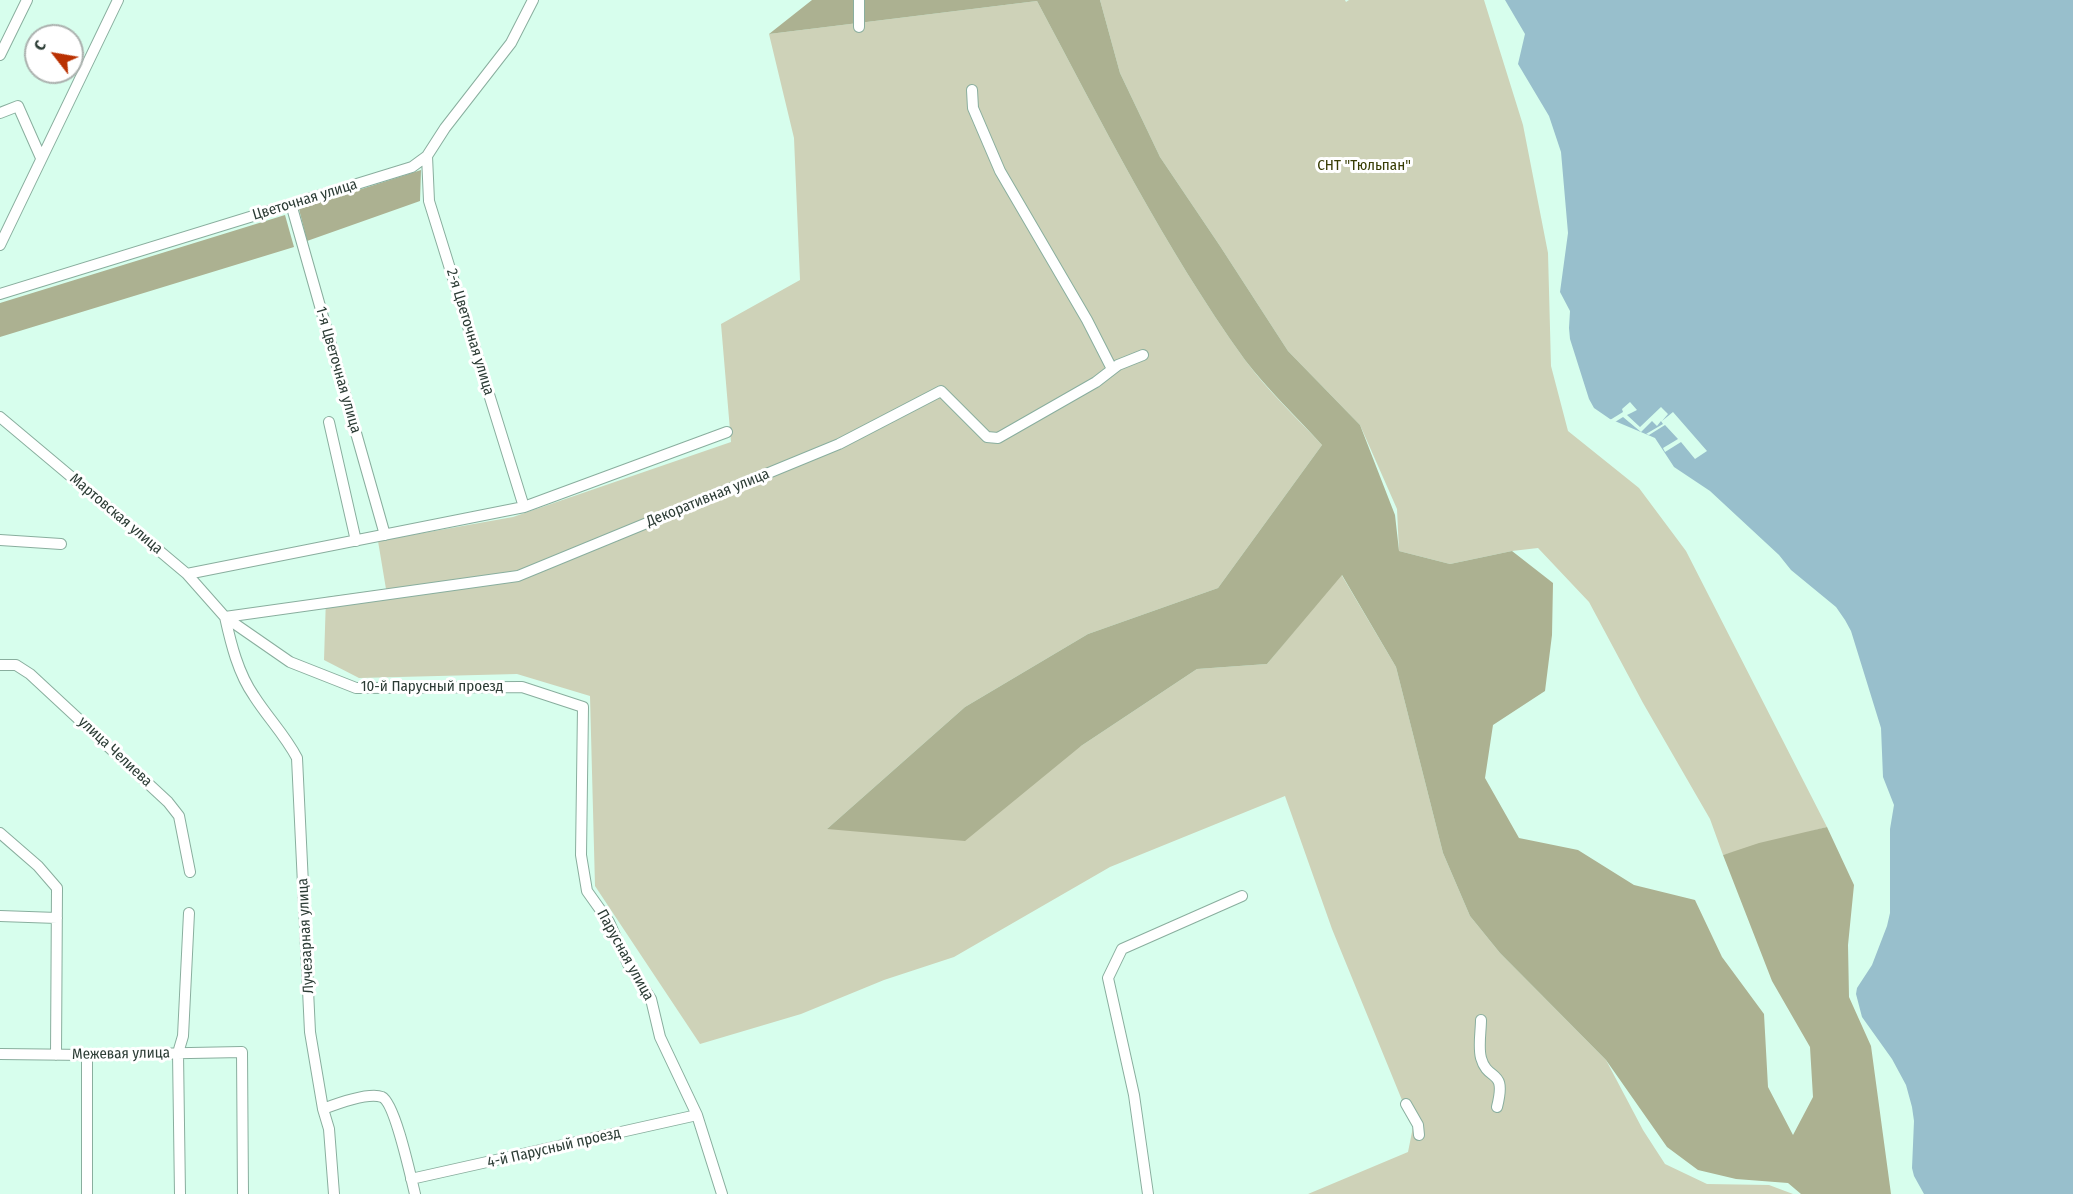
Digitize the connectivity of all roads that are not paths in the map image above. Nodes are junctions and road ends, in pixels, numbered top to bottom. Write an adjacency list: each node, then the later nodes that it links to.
1 (27, 0): 6 (street)
2 (118, 0): 10 (street)
3 (533, 0): 9 (street, Цветочная улица)
4 (859, 0): 5 (street)
5 (859, 27)
6 (0, 56)
7 (972, 90): 15 (street)
8 (0, 113): 10 (street)
9 (427, 156): 11 (street, Цветочная улица); 19 (street, 2-я Цветочная улица)
10 (41, 158): 12 (street)
11 (291, 204): 13 (street, Цветочная улица); 20 (street, 1-я Цветочная улица)
12 (0, 245)
13 (0, 294)
14 (1143, 355): 15 (street, Декоративная улица)
15 (1112, 369): 25 (street, Декоративная улица)
16 (0, 417): 24 (street, Мартовская улица)
17 (330, 423): 22 (street)
18 (727, 432): 19 (street)
19 (524, 507): 20 (street)
20 (385, 535): 22 (street)
21 (0, 540): 23 (street)
22 (356, 541): 24 (street)
23 (61, 544)
24 (187, 574): 25 (street, Мартовская улица)
25 (225, 618): 27 (street, 10-й Парусный проезд); 41 (street, Лучезарная улица)
26 (0, 665): 29 (street, улица Челиева)
27 (583, 707): 42 (street, Парусная улица)
28 (0, 833): 33 (street)
29 (190, 872)
30 (1242, 896): 51 (street)
31 (189, 913): 35 (street)
32 (0, 916): 33 (street)
33 (57, 918): 37 (street)
34 (1481, 1020): 40 (street)
35 (178, 1053): 38 (street, Межевая улица); 46 (street); 47 (street, Межевая улица)
36 (0, 1054): 37 (street, Межевая улица)
37 (56, 1055): 38 (street, Межевая улица)
38 (87, 1055): 45 (street)
39 (1406, 1104): 43 (street)
40 (1497, 1107)
41 (323, 1109): 44 (street); 48 (street, Лучезарная улица)
42 (697, 1115): 44 (street, 4-й Парусный проезд); 50 (street, Парусная улица)
43 (1419, 1135)
44 (411, 1179): 49 (street)
45 (87, 1194)
46 (180, 1194)
47 (243, 1194)
48 (334, 1194)
49 (415, 1194)
50 (722, 1194)
51 (1149, 1194)

